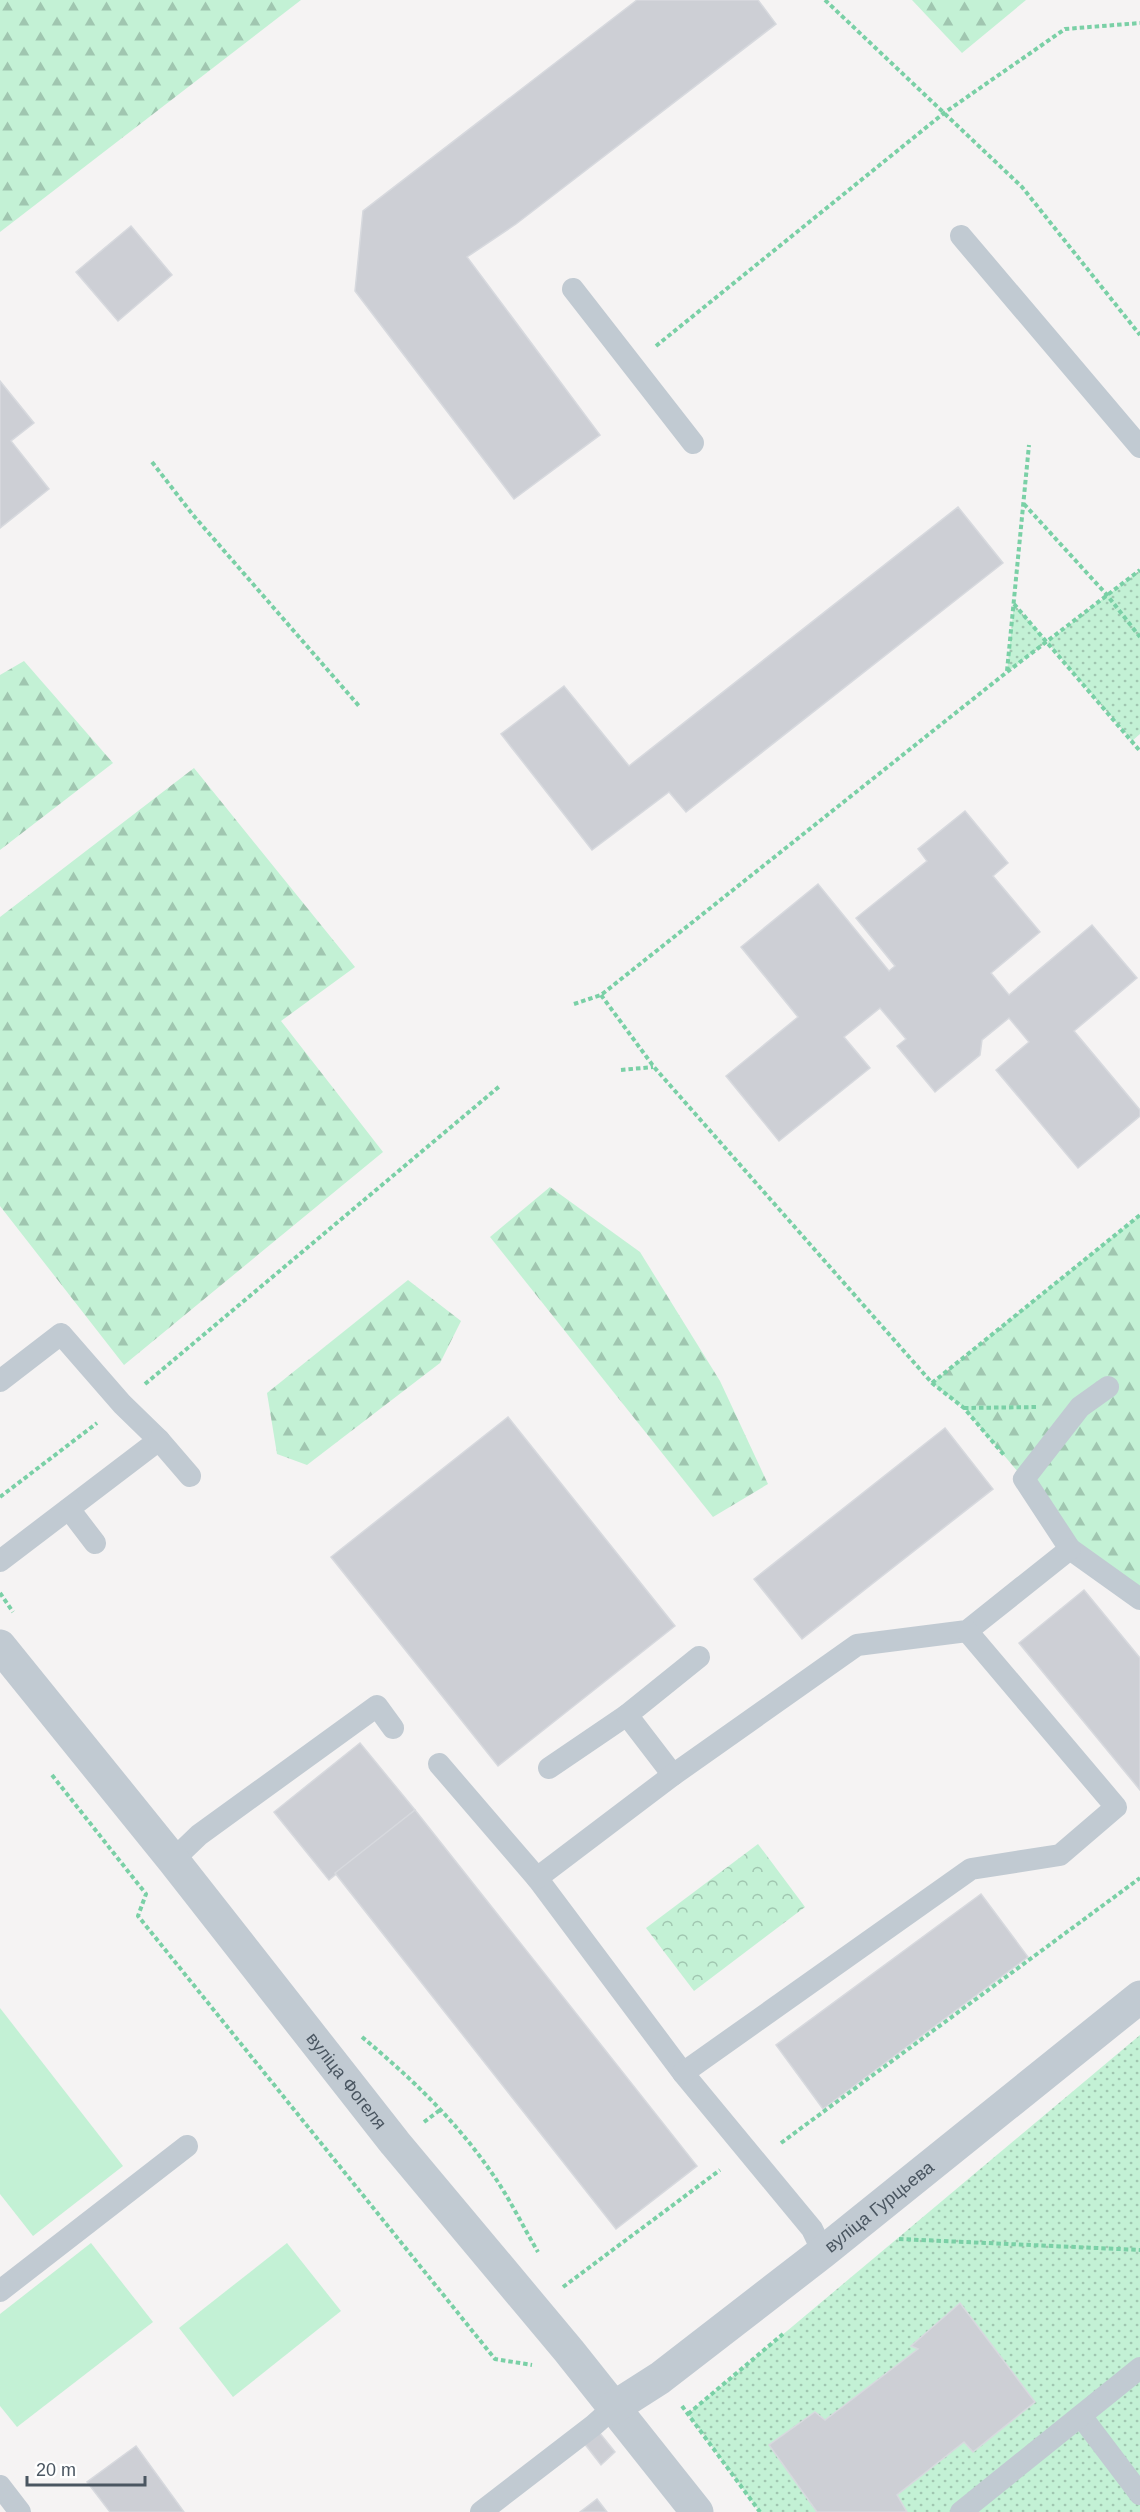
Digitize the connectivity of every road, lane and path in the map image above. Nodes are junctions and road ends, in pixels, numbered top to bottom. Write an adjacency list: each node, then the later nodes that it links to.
1 (825, 0): 3 (path)
2 (1140, 23): 3 (path)
3 (944, 113): 6 (path); 7 (path)
4 (961, 236): 10 (lane)
5 (573, 289): 7 (lane)
6 (1140, 335)
7 (633, 365): 8 (lane)
8 (693, 442)
9 (1029, 445): 12 (path)
10 (1140, 447)
11 (152, 462): 19 (path)
12 (1024, 504): 14 (path); 15 (path)
13 (1140, 570): 14 (path)
14 (1107, 595): 16 (path); 17 (path)
15 (1014, 604): 17 (path); 18 (path)
16 (1140, 637)
17 (1047, 642): 18 (path); 20 (path)
18 (1007, 672): 21 (path)
19 (359, 706)
20 (1140, 751)
21 (601, 994): 22 (path); 23 (path)
22 (574, 1004)
23 (654, 1067): 24 (path); 28 (path)
24 (621, 1070)
25 (501, 1085): 30 (path)
26 (1140, 1215): 28 (path)
27 (0, 1381): 30 (lane)
28 (932, 1383): 32 (path)
29 (1108, 1387): 31 (lane)
30 (122, 1404): 33 (lane); 36 (path)
31 (1080, 1407): 32 (path); 35 (lane)
32 (964, 1408): 35 (path)
33 (159, 1440): 34 (lane); 37 (lane)
34 (190, 1476)
35 (1024, 1479): 39 (lane)
36 (0, 1497)
37 (69, 1509): 38 (lane); 40 (lane)
38 (95, 1543)
39 (1070, 1549): 41 (lane); 42 (lane)
40 (0, 1561)
41 (1140, 1599)
42 (967, 1631): 50 (lane); 56 (lane)
43 (0, 1646): 51 (street, вуліца Фогеля)
44 (699, 1657): 45 (lane)
45 (627, 1715): 48 (lane); 50 (lane)
46 (393, 1728): 51 (lane)
47 (439, 1764): 52 (lane)
48 (549, 1768)
49 (49, 1770): 65 (path)
50 (673, 1776): 52 (lane)
51 (173, 1860): 68 (street, вуліца Фогеля)
52 (537, 1878): 56 (lane)
53 (1140, 1878): 58 (path)
54 (1140, 1997): 61 (street, вуліца Гурцьева)
55 (402, 2070): 62 (path)
56 (683, 2073): 58 (lane)
57 (187, 2146): 64 (lane)
58 (755, 2162): 61 (lane); 63 (path)
59 (896, 2239): 60 (path)
60 (1140, 2250)
61 (824, 2252): 67 (street, вуліца Гурцьева)
62 (542, 2259)
63 (560, 2289)
64 (0, 2291)
65 (495, 2359)
66 (1140, 2368): 69 (lane)
67 (660, 2378): 68 (street, вуліца Гурцьева); 75 (path)
68 (613, 2408): 73 (lane); 74 (street, вуліца Фогеля)
69 (1081, 2416): 71 (lane); 76 (lane)
70 (0, 2486): 72 (lane)
71 (1140, 2494)
72 (20, 2512)
73 (481, 2512)
74 (697, 2512)
75 (760, 2512)
76 (961, 2512)

